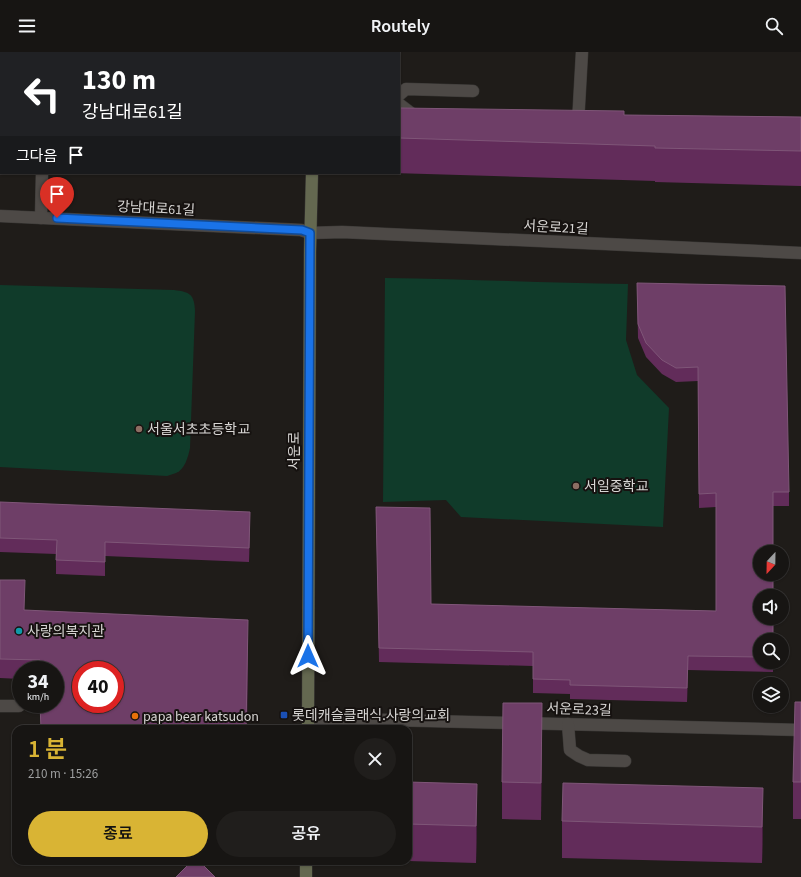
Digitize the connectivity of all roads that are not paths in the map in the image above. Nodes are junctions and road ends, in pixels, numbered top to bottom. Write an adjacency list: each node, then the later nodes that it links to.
1 (582, 52): 6 (street)
2 (473, 91): 3 (street)
3 (400, 94)
4 (400, 105): 5 (street)
5 (425, 118)
6 (578, 123)
7 (42, 174): 10 (street)
8 (312, 174): 11 (street, 서운로)
9 (0, 216): 10 (street, 강남대로61길)
10 (41, 218): 11 (street, 강남대로61길)
11 (310, 233): 12 (street, 서운로21길); 15 (street, 서운로)
12 (801, 253)
13 (0, 706): 14 (street)
14 (12, 706)
15 (308, 723): 16 (street, 서운로23길)
16 (568, 724): 17 (street, 서운로23길); 18 (street)
17 (801, 730)
18 (625, 761)
19 (306, 865): 20 (street)
20 (306, 877)

